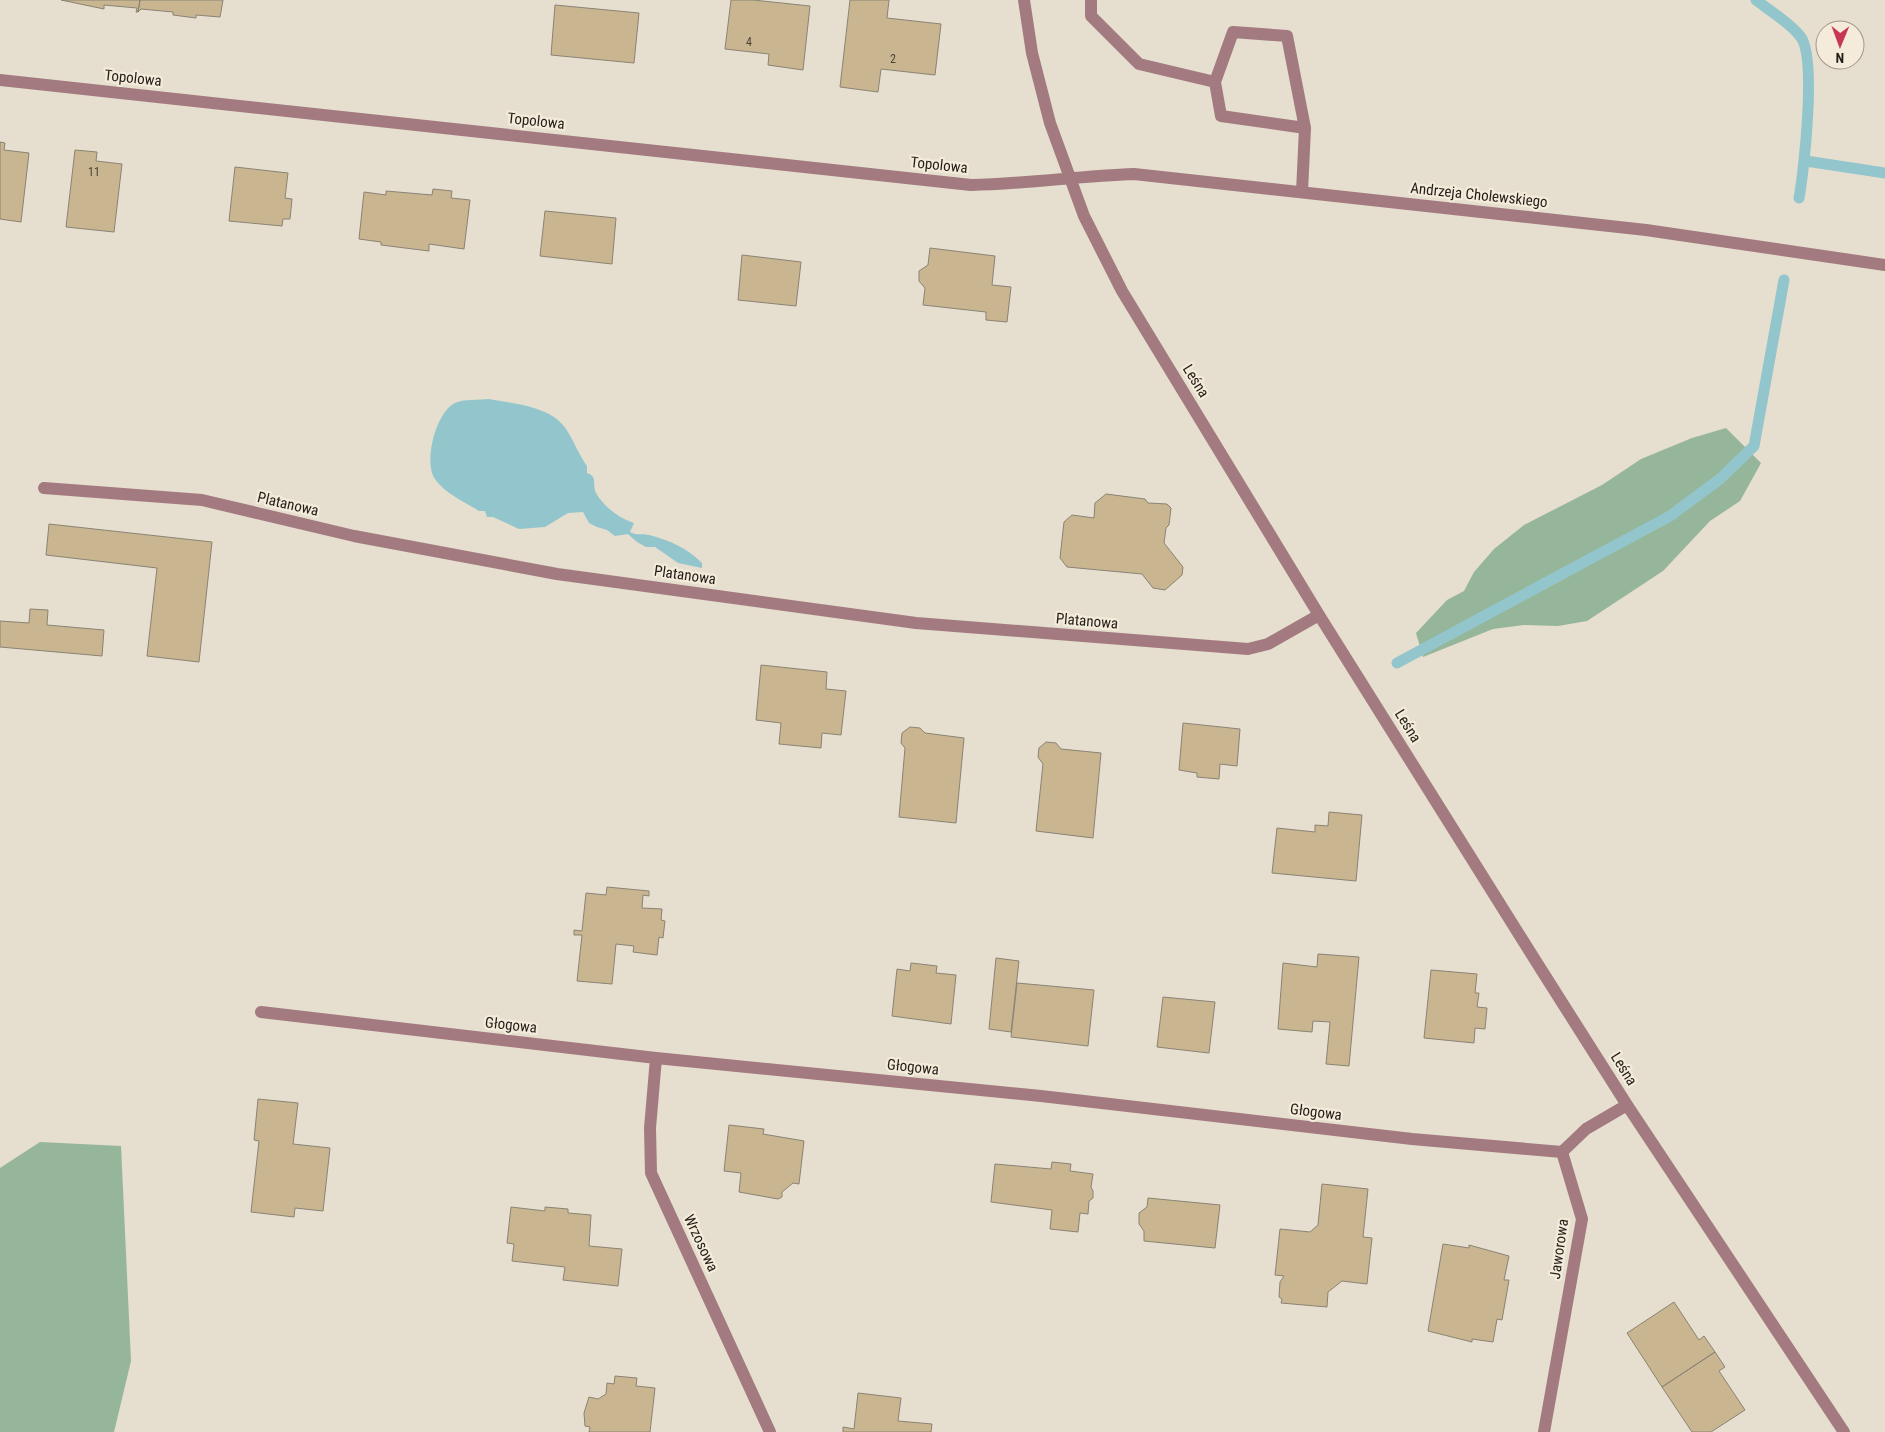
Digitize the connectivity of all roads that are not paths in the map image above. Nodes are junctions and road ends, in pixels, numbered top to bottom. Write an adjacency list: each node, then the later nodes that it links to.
1 (1024, 0): 6 (street, Leśna)
2 (1091, 0): 4 (street)
3 (0, 80): 6 (street, Topolowa)
4 (1215, 82): 5 (street); 5 (street)
5 (1305, 128): 7 (street)
6 (1069, 177): 7 (street, Andrzeja Cholewskiego); 10 (street, Leśna)
7 (1302, 192): 8 (street, Andrzeja Cholewskiego)
8 (1885, 265)
9 (44, 488): 10 (street, Platanowa)
10 (1319, 615): 13 (street, Leśna)
11 (261, 1012): 12 (street, Głogowa)
12 (656, 1058): 14 (street, Głogowa); 15 (street, Wrzosowa)
13 (1627, 1105): 14 (street); 17 (street, Leśna)
14 (1562, 1152): 16 (street, Jaworowa)
15 (770, 1432)
16 (1544, 1432)
17 (1844, 1432)

